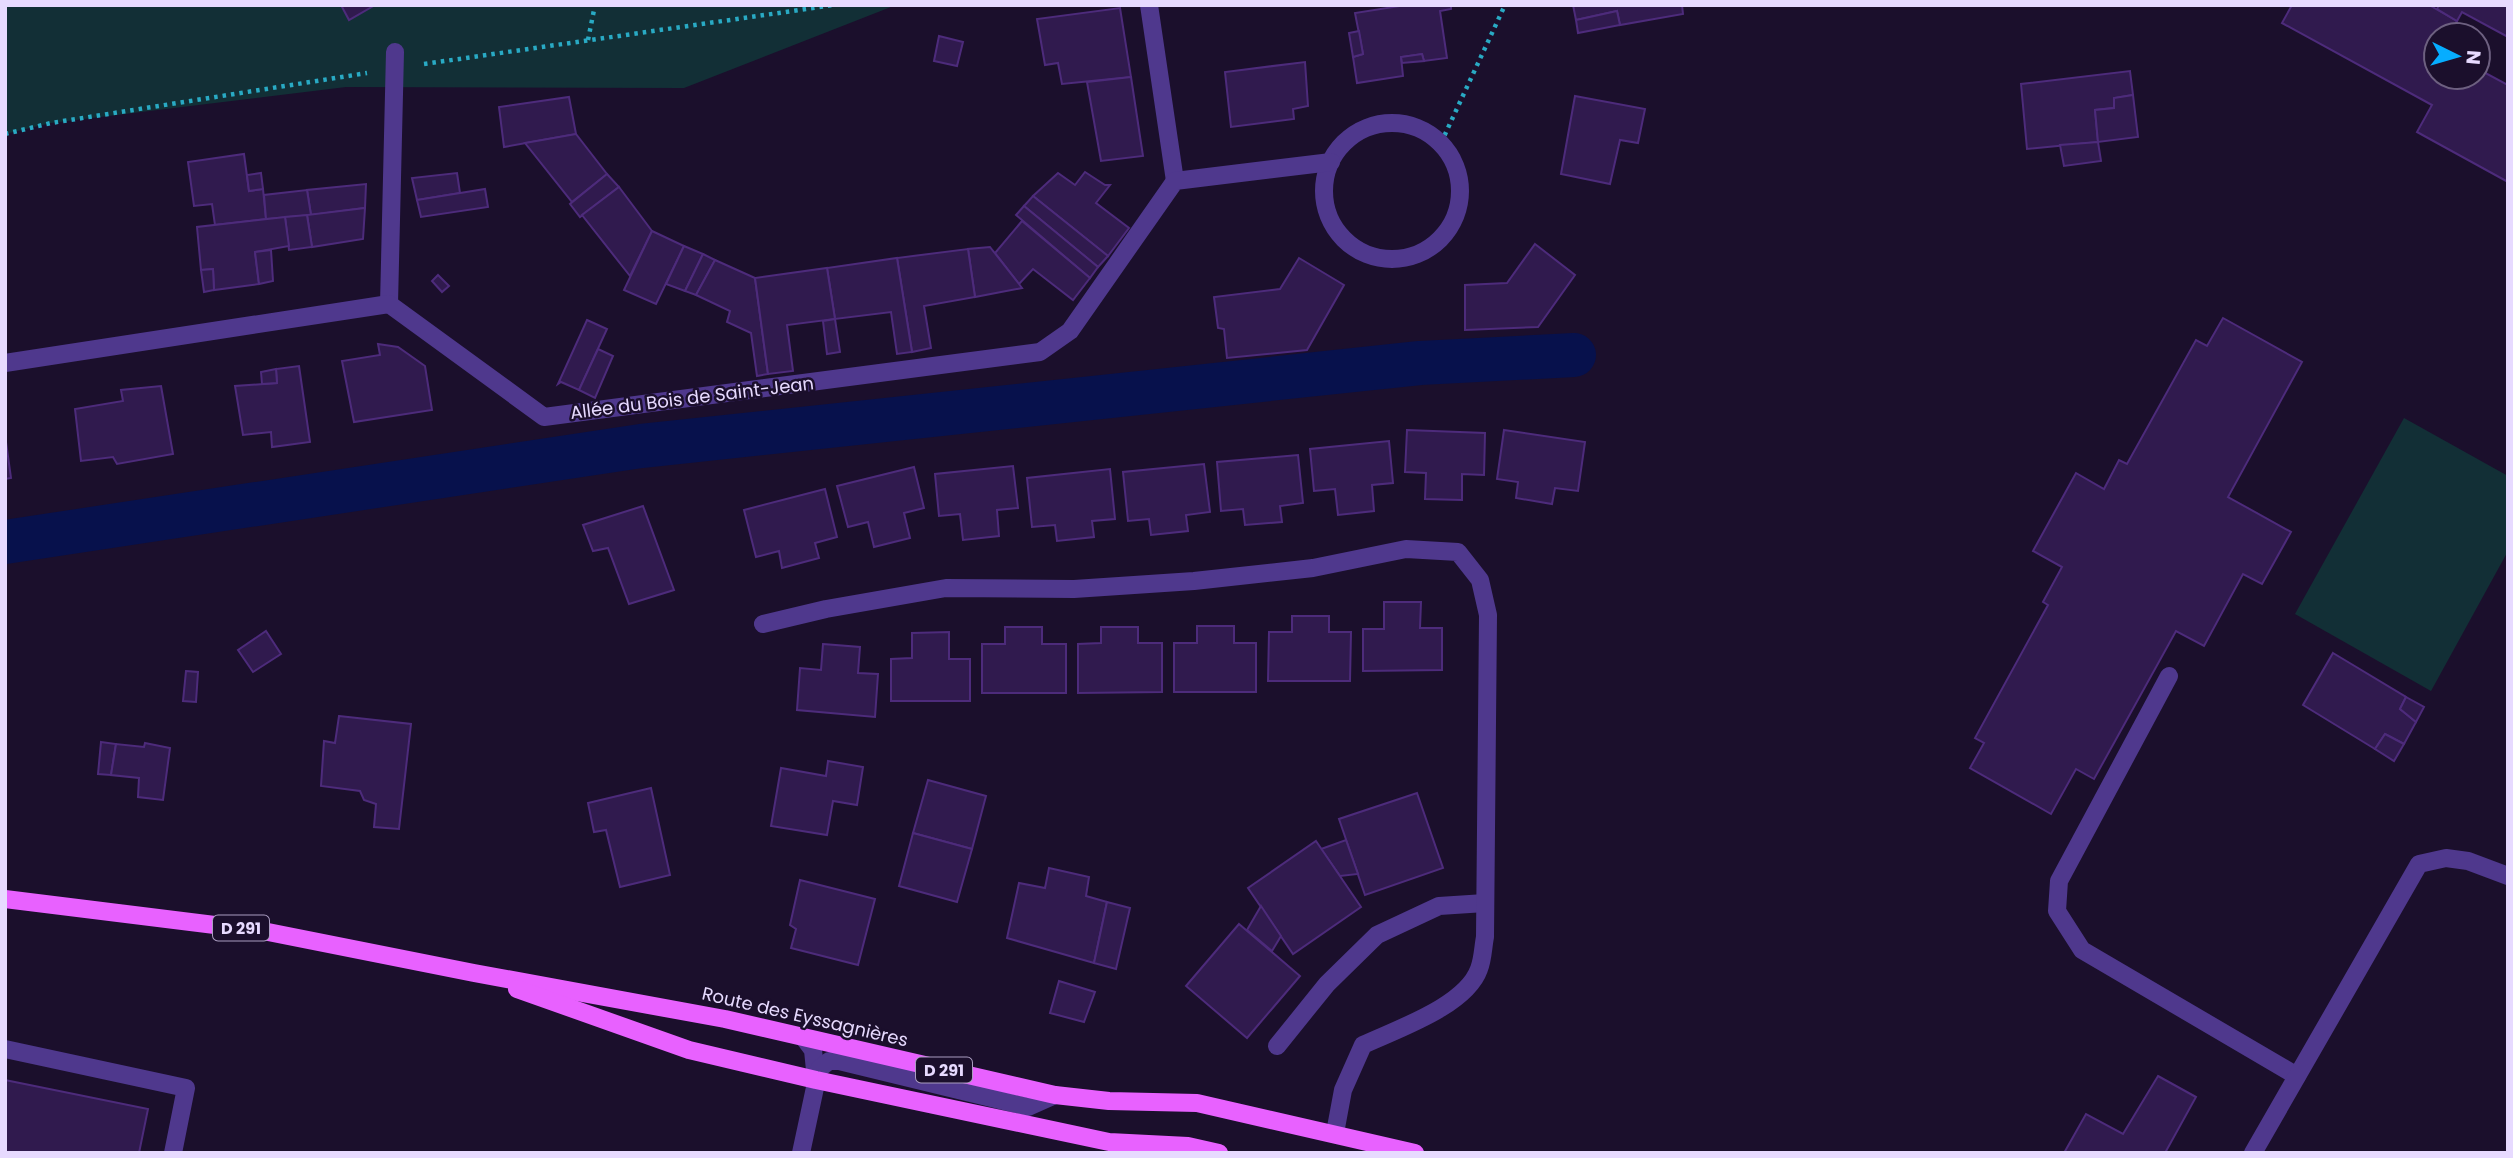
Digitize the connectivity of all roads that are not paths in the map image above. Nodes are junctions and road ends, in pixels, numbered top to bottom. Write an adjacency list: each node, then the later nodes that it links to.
1 (1149, 5): 4 (street)
2 (395, 52): 5 (street)
3 (1331, 162): 3 (street); 4 (street)
4 (1175, 181): 5 (street, Allée du Bois de Saint-Jean)
5 (389, 304): 6 (street)
6 (5, 363)
7 (763, 624): 11 (street)
8 (2169, 676): 16 (street)
9 (2508, 876): 16 (street)
10 (5, 899): 12 (main road, Route des Eyssagnières / D 291)
11 (1485, 903): 14 (street); 19 (street)
12 (474, 973): 13 (main road, Route des Eyssagnières / D 291); 17 (main road, Route des Eyssagnières / D 291)
13 (804, 1038): 17 (street); 18 (main road, Route des Eyssagnières / D 291)
14 (1277, 1046)
15 (5, 1049): 20 (street)
16 (2297, 1076): 24 (street)
17 (816, 1080): 18 (street); 21 (street); 22 (main road, Route des Eyssagnières / D 291)
18 (1055, 1096): 19 (main road, Route des Eyssagnières / D 291)
19 (1335, 1133): 23 (main road, Route des Eyssagnières / D 291)
20 (173, 1153)
21 (801, 1153)
22 (1219, 1153)
23 (1415, 1153)
24 (2253, 1153)

